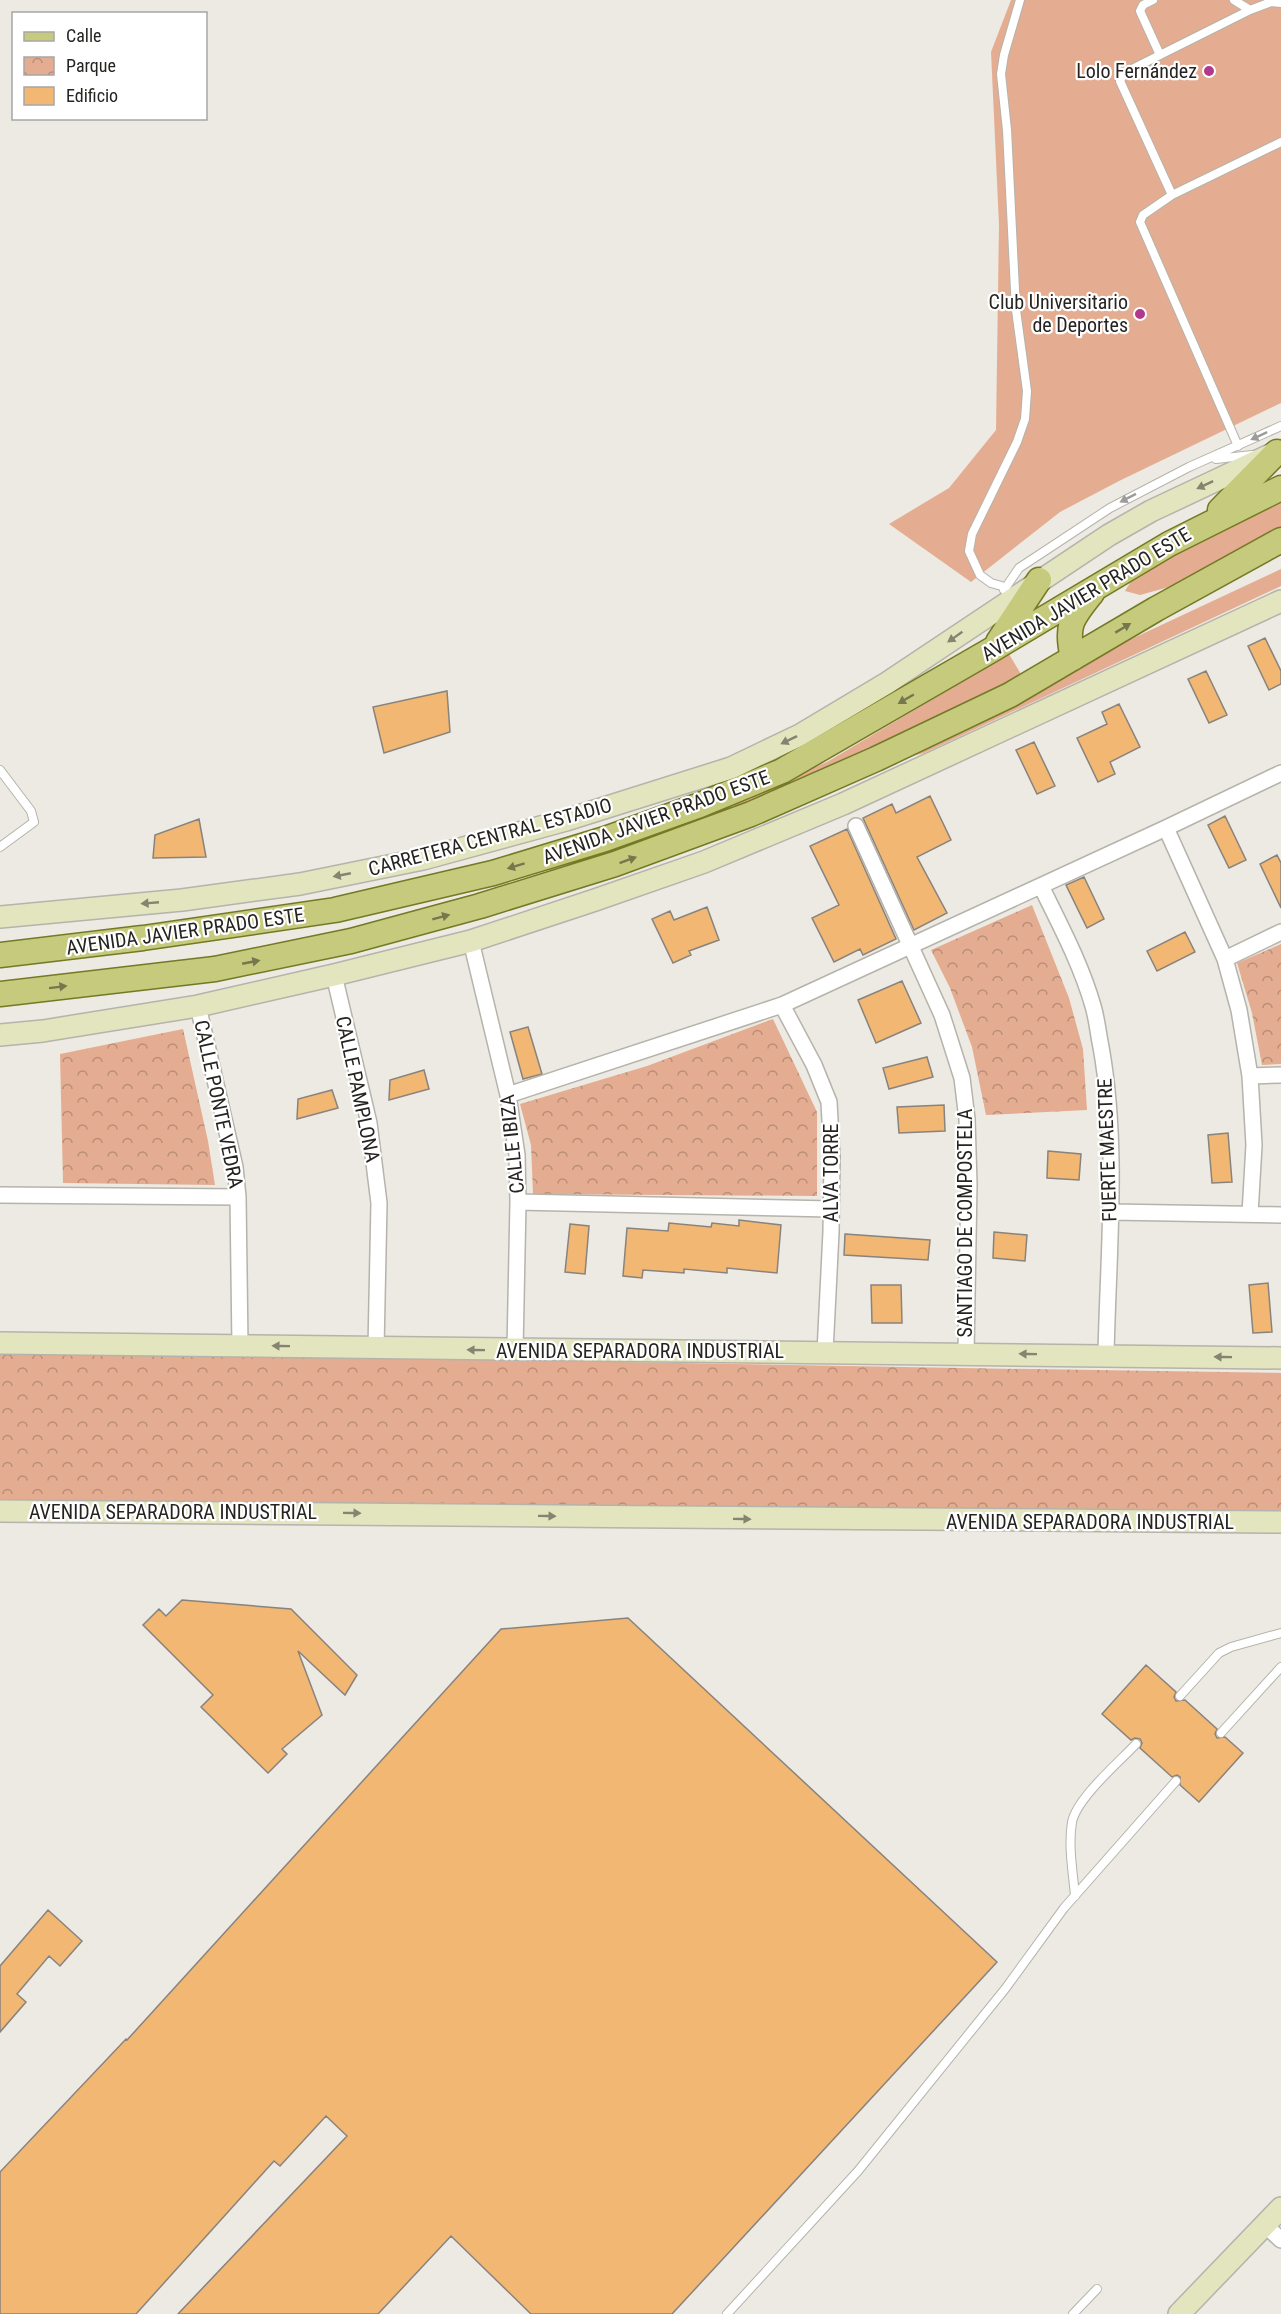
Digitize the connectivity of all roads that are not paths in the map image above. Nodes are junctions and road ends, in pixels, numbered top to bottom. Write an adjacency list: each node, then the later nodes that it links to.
1 (1020, 0): 18 (lane)
2 (1153, 0): 6 (lane)
3 (1234, 0): 5 (lane)
4 (1281, 3): 5 (lane)
5 (1250, 10): 6 (lane)
6 (1160, 56): 8 (lane)
7 (1281, 142): 8 (lane)
8 (1172, 195): 10 (lane)
9 (1281, 426): 10 (lane, CARRETERA CENTRAL ESTADIO, one-way to 10)
10 (1238, 446): 12 (lane, CARRETERA CENTRAL ESTADIO)
11 (1279, 451): 12 (lane); 14 (main road); 16 (street, CARRETERA CENTRAL ESTADIO, one-way to 16)
12 (1208, 460): 18 (lane, CARRETERA CENTRAL ESTADIO, one-way to 18)
13 (1281, 488): 14 (main road, AVENIDA JAVIER PRADO ESTE)
14 (1208, 523): 17 (main road, AVENIDA JAVIER PRADO ESTE)
15 (1281, 540): 21 (main road, AVENIDA JAVIER PRADO ESTE, one-way to 15)
16 (1039, 580): 18 (street, CARRETERA CENTRAL ESTADIO); 20 (main road)
17 (1100, 584): 20 (main road, AVENIDA JAVIER PRADO ESTE); 21 (main road)
18 (1004, 595): 28 (street, CARRETERA CENTRAL ESTADIO, one-way to 28)
19 (1281, 601): 30 (street)
20 (993, 649): 32 (main road, AVENIDA JAVIER PRADO ESTE, one-way to 32)
21 (1073, 658): 35 (main road, AVENIDA JAVIER PRADO ESTE, one-way to 21)
22 (0, 770): 26 (lane)
23 (1281, 772): 25 (street)
24 (856, 826): 31 (street, SANTIAGO DE COMPOSTELA)
25 (1166, 828): 27 (street); 33 (street)
26 (0, 848)
27 (1041, 886): 31 (street); 46 (street, FUERTE MAESTRE)
28 (0, 917)
29 (1281, 932): 33 (street)
30 (471, 941): 34 (street); 41 (street, CALLE IBIZA)
31 (910, 946): 36 (street); 54 (street, SANTIAGO DE COMPOSTELA)
32 (0, 955)
33 (1225, 959): 40 (street)
34 (334, 975): 37 (street); 51 (street, CALLE PAMPLONA)
35 (0, 994)
36 (782, 1005): 41 (street); 45 (street, ALVA TORRE)
37 (198, 1006): 38 (street); 43 (street, CALLE PONTE VEDRA)
38 (0, 1035)
39 (1281, 1075): 40 (street)
40 (1250, 1076): 47 (street)
41 (508, 1095): 44 (street, CALLE IBIZA)
42 (0, 1196): 43 (street)
43 (238, 1197): 50 (street, CALLE PONTE VEDRA)
44 (518, 1202): 45 (street); 52 (street, CALLE IBIZA)
45 (831, 1209): 53 (street, ALVA TORRE)
46 (1111, 1212): 47 (street); 55 (street, FUERTE MAESTRE)
47 (1250, 1214): 48 (street)
48 (1281, 1215)
49 (0, 1343): 50 (street, AVENIDA SEPARADORA INDUSTRIAL)
50 (240, 1346): 51 (street, AVENIDA SEPARADORA INDUSTRIAL, one-way to 50)
51 (376, 1348): 52 (street, AVENIDA SEPARADORA INDUSTRIAL, one-way to 51)
52 (515, 1350): 53 (street, AVENIDA SEPARADORA INDUSTRIAL)
53 (825, 1352): 54 (street, AVENIDA SEPARADORA INDUSTRIAL)
54 (966, 1353): 55 (street, AVENIDA SEPARADORA INDUSTRIAL, one-way to 54)
55 (1106, 1355): 56 (street, AVENIDA SEPARADORA INDUSTRIAL, one-way to 55)
56 (1281, 1358)
57 (0, 1511): 58 (street, AVENIDA SEPARADORA INDUSTRIAL, one-way to 58)
58 (1281, 1522)
59 (1281, 1633): 61 (lane)
60 (1281, 1666): 62 (lane)
61 (1180, 1696)
62 (1221, 1733)
63 (1136, 1744): 65 (lane)
64 (1176, 1781): 65 (lane)
65 (1075, 1896): 70 (lane)
66 (1281, 2208): 67 (street)
67 (1264, 2224): 68 (street); 72 (street)
68 (1281, 2240)
69 (1097, 2289): 71 (lane)
70 (727, 2314)
71 (1073, 2314)
72 (1179, 2314)

